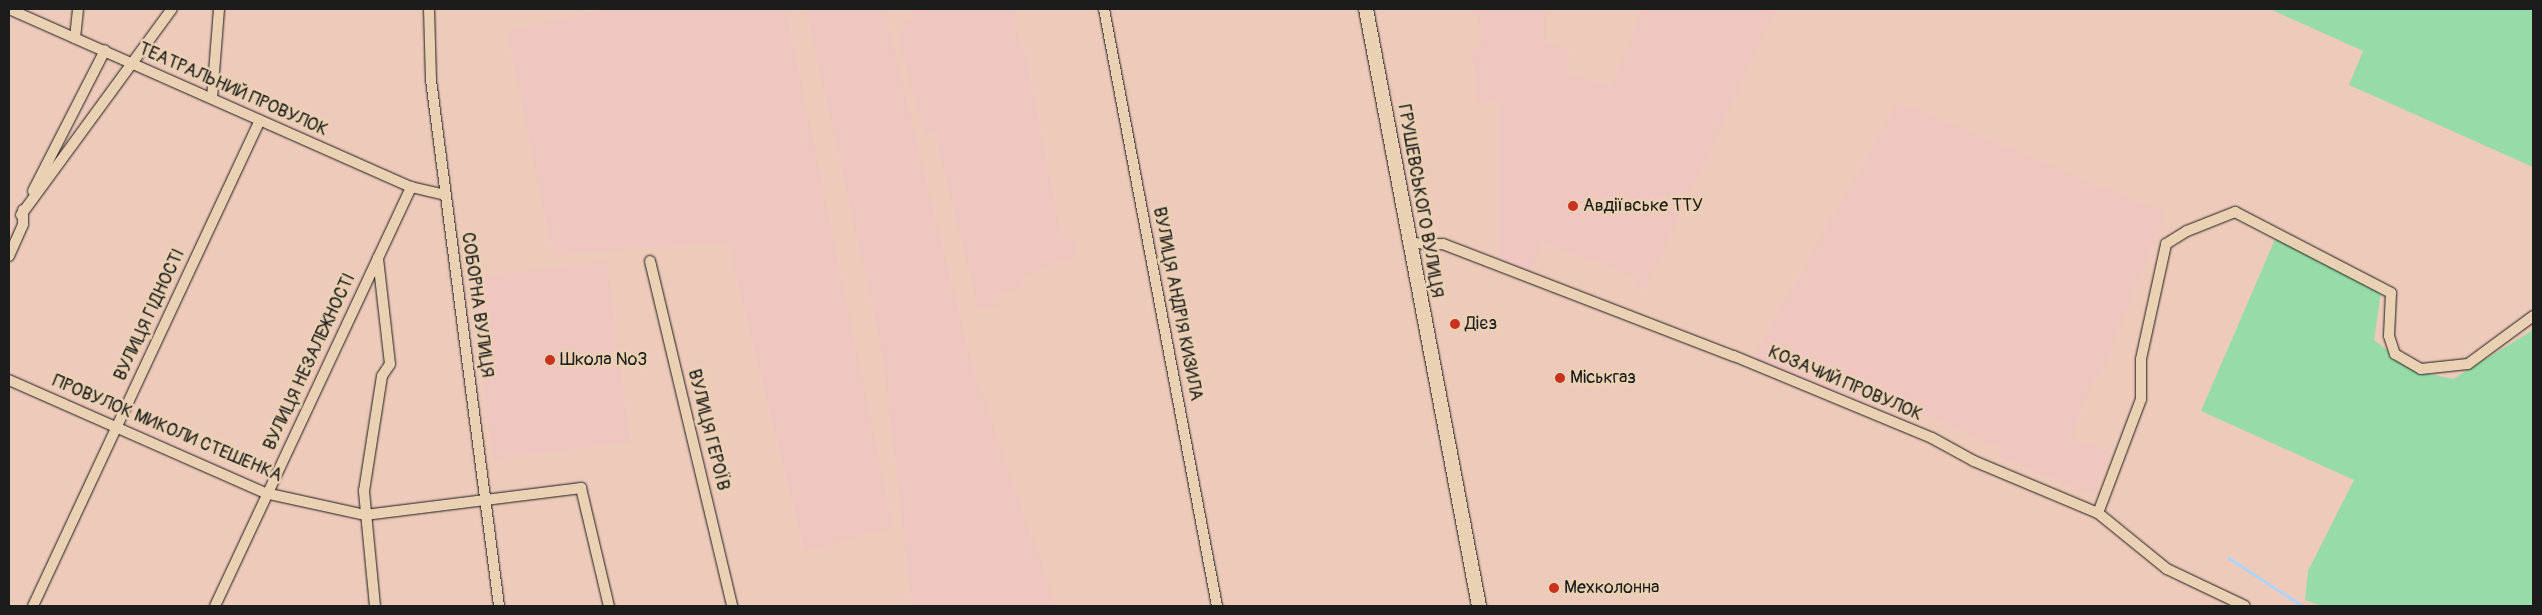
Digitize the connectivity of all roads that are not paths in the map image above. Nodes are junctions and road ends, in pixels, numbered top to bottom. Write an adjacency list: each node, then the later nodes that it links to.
1 (78, 9): 8 (street)
2 (172, 9): 10 (street)
3 (219, 9): 11 (street)
4 (429, 9): 14 (street, СОБОРНА ВУЛИЦЯ)
5 (1104, 9): 33 (street, ВУЛИЦЯ АНДРІЯ КИЗИЛА)
6 (1366, 9): 16 (street, ГРУШЕВСЬКОГО ВУЛИЦЯ)
7 (11, 13): 8 (street, ТЕАТРАЛЬНИЙ ПРОВУЛОК)
8 (76, 38): 9 (street, ТЕАТРАЛЬНИЙ ПРОВУЛОК)
9 (105, 50): 10 (street, ТЕАТРАЛЬНИЙ ПРОВУЛОК); 15 (street)
10 (135, 63): 11 (street, ТЕАТРАЛЬНИЙ ПРОВУЛОК); 15 (street)
11 (212, 98): 12 (street, ТЕАТРАЛЬНИЙ ПРОВУЛОК)
12 (260, 120): 13 (street, ТЕАТРАЛЬНИЙ ПРОВУЛОК); 22 (street, ВУЛИЦЯ ГІДНОСТІ)
13 (411, 187): 14 (street, ТЕАТРАЛЬНИЙ ПРОВУЛОК); 18 (street, ВУЛИЦЯ НЕЗАЛЕЖНОСТІ)
14 (446, 195): 24 (street, СОБОРНА ВУЛИЦЯ)
15 (21, 214): 17 (street)
16 (1408, 243): 25 (street, КОЗАЧИЙ ПРОВУЛОК); 34 (street, ГРУШЕВСЬКОГО ВУЛИЦЯ)
17 (9, 256)
18 (378, 257): 23 (street, ВУЛИЦЯ НЕЗАЛЕЖНОСТІ); 26 (street)
19 (650, 261): 32 (street, ВУЛИЦЯ ГЕРОЇВ)
20 (2533, 316): 25 (street)
21 (9, 380): 22 (street, ПРОВУЛОК МИКОЛИ СТЕШЕНКА)
22 (116, 424): 23 (street, ПРОВУЛОК МИКОЛИ СТЕШЕНКА); 27 (street, ВУЛИЦЯ ГІДНОСТІ)
23 (265, 493): 26 (street, ПРОВУЛОК МИКОЛИ СТЕШЕНКА); 28 (street, ВУЛИЦЯ НЕЗАЛЕЖНОСТІ)
24 (485, 499): 26 (street, ПРОВУЛОК МИКОЛИ СТЕШЕНКА); 30 (street, СОБОРНА ВУЛИЦЯ); 31 (street, ПРОВУЛОК МИКОЛИ СТЕШЕНКА)
25 (2098, 513): 35 (street, КОЗАЧИЙ ПРОВУЛОК)
26 (365, 515): 29 (street)
27 (33, 606)
28 (215, 606)
29 (375, 606)
30 (499, 606)
31 (609, 606)
32 (732, 606)
33 (1217, 606)
34 (1479, 606)
35 (2246, 606)

